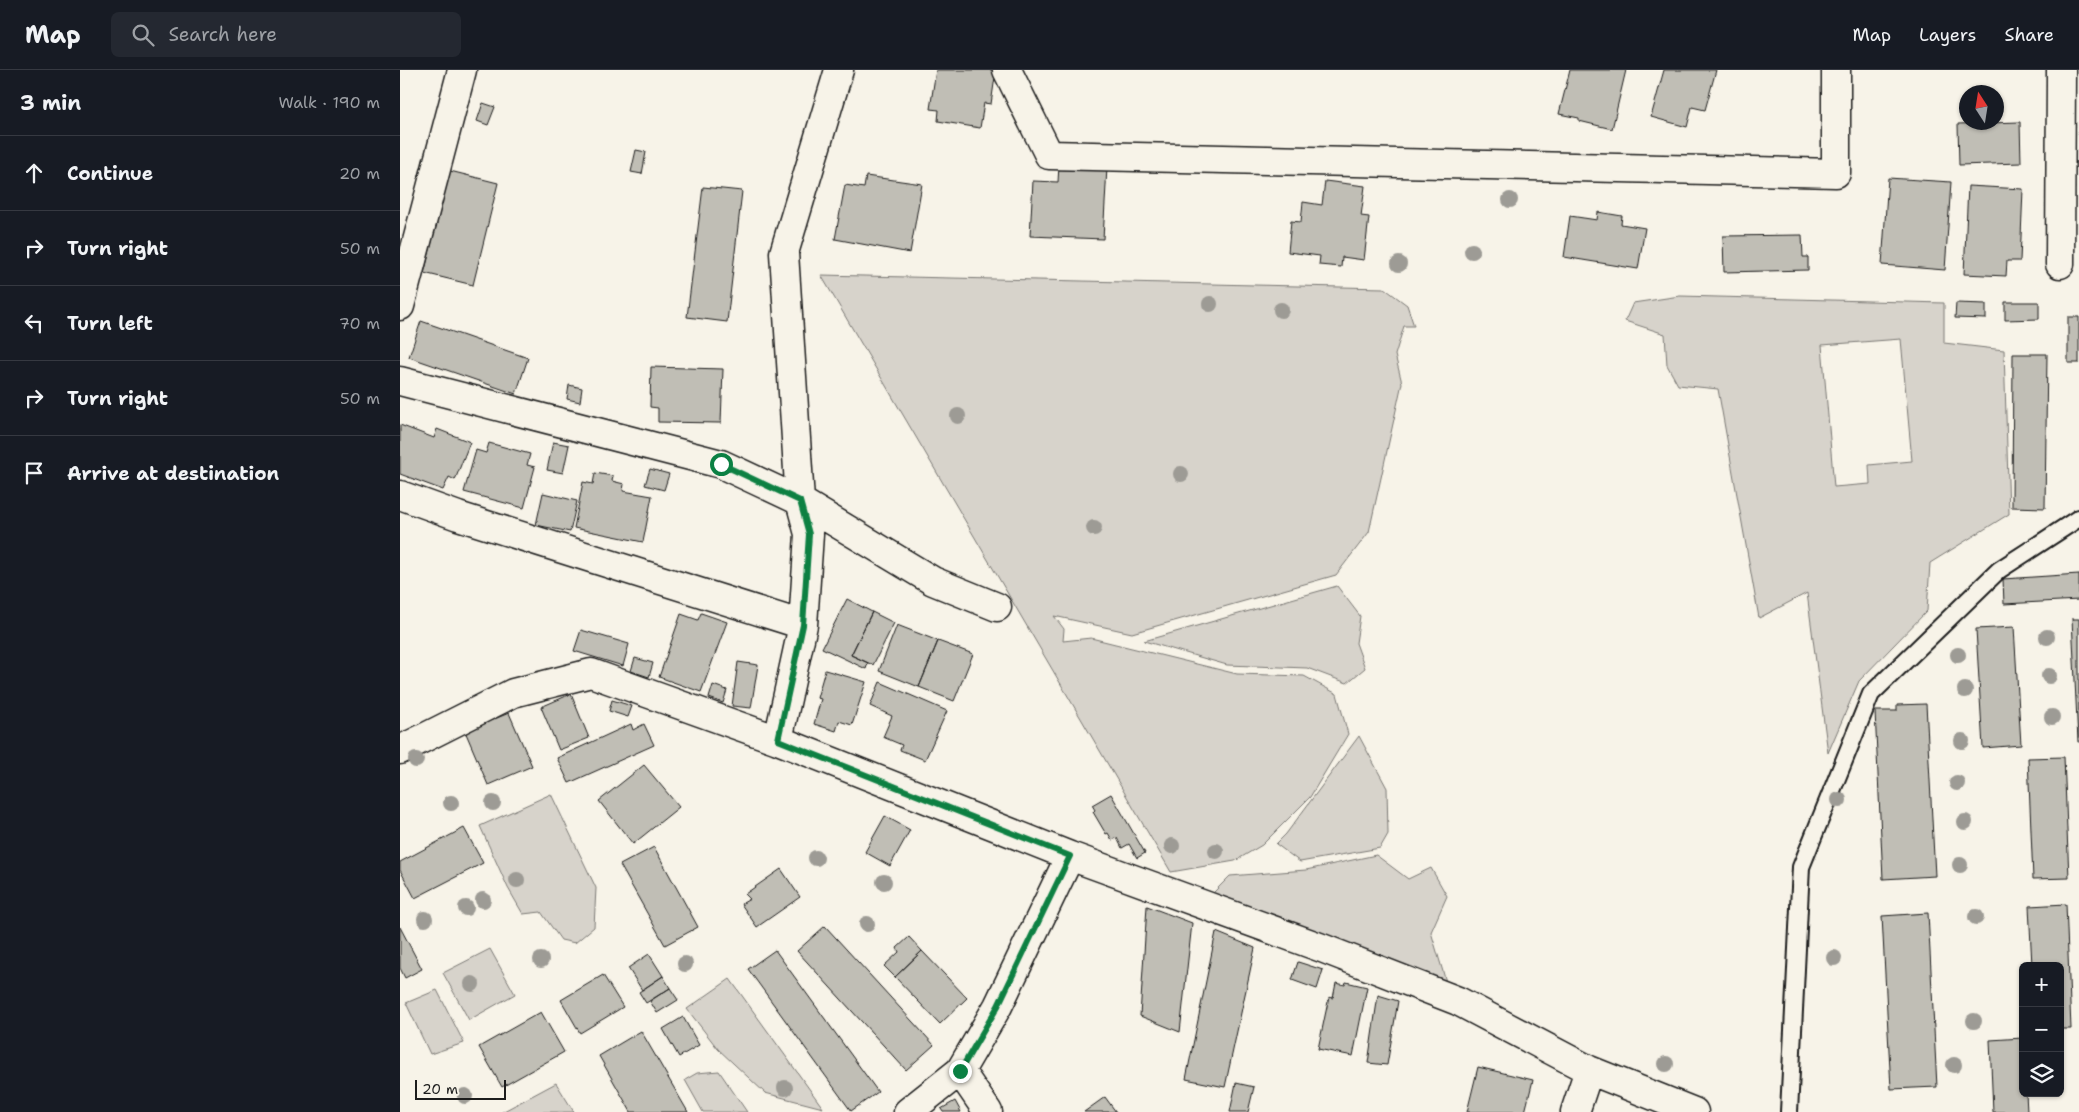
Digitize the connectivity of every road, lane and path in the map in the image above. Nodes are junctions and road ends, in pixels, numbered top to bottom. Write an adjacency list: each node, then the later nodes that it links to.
1 (462, 70): 7 (street)
2 (839, 70): 10 (street)
3 (1007, 70): 4 (street)
4 (1836, 70)
5 (2061, 70): 6 (street)
6 (2060, 264)
7 (400, 306)
8 (400, 381): 10 (street)
9 (400, 495): 13 (street)
10 (800, 501): 12 (street); 13 (street)
11 (2079, 518): 23 (lane)
12 (997, 608)
13 (803, 625): 14 (street)
14 (778, 740): 15 (street); 16 (street)
15 (400, 750)
16 (1070, 856): 17 (street); 18 (street)
17 (1589, 1070): 21 (street); 22 (street)
18 (960, 1071): 19 (street); 20 (street)
19 (908, 1112)
20 (988, 1112)
21 (1574, 1112)
22 (1694, 1112)
23 (1789, 1112)

